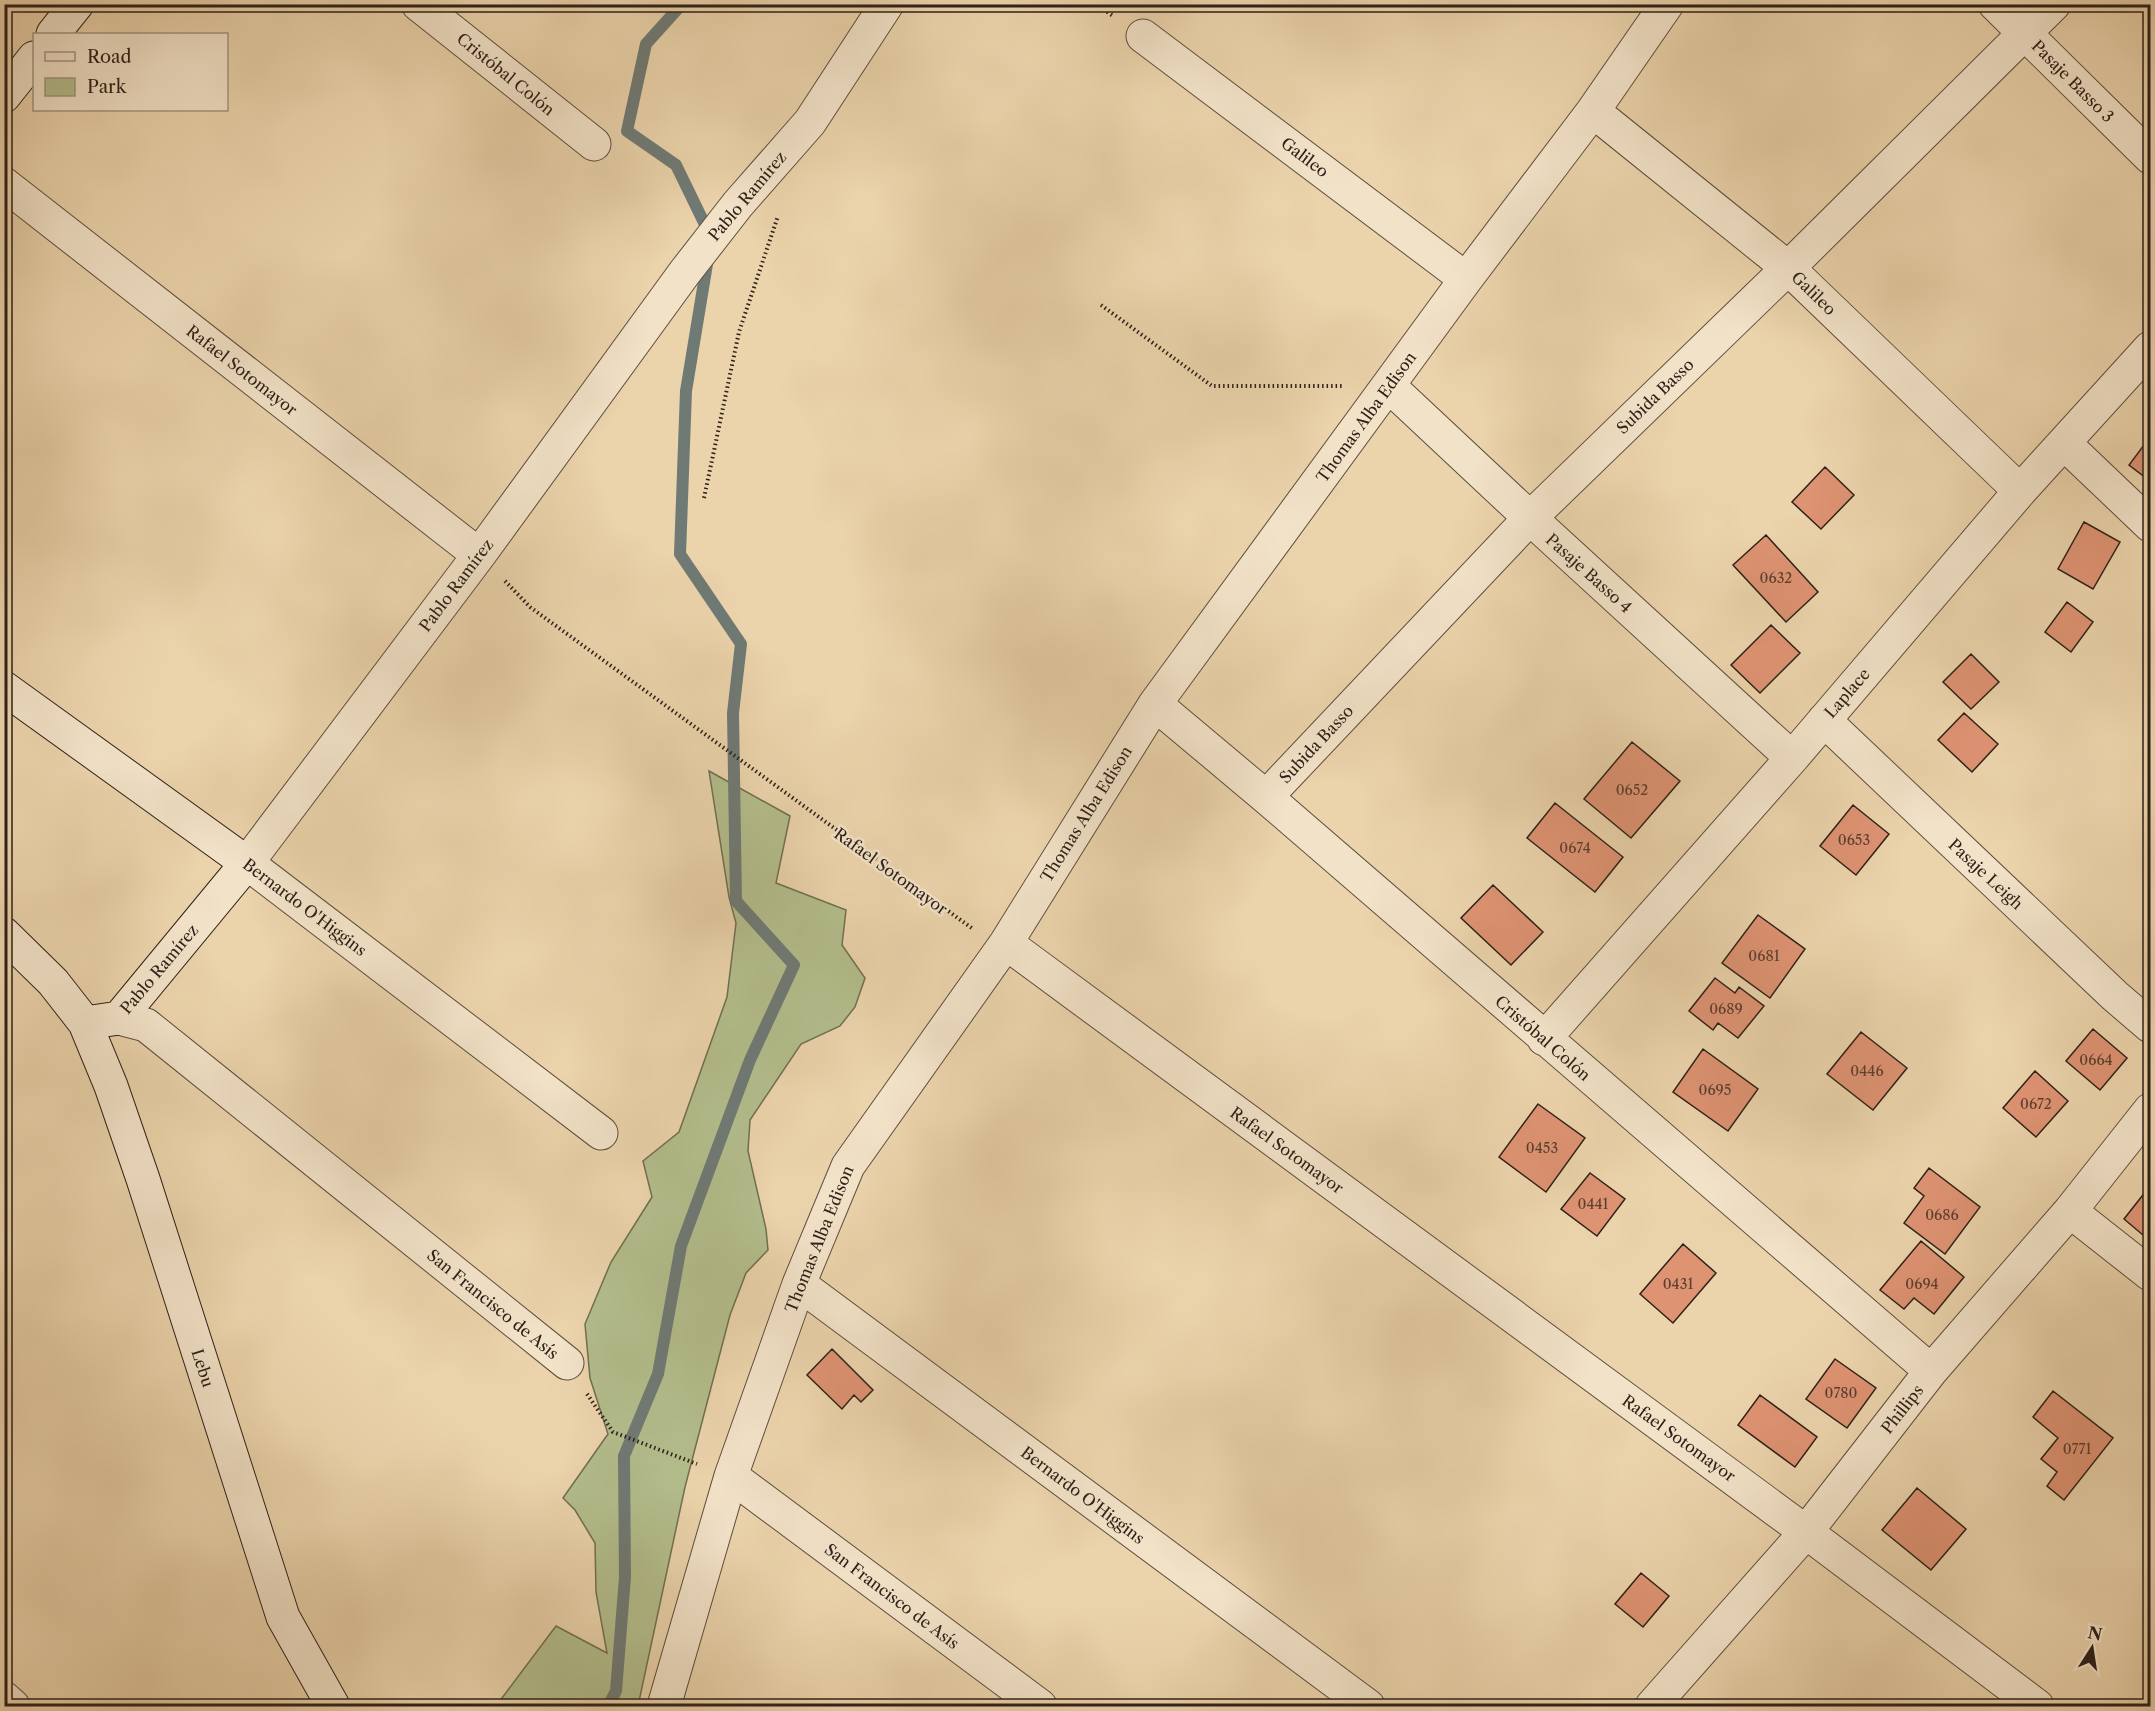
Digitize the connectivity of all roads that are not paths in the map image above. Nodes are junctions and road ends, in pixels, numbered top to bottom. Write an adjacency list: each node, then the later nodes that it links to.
1 (76, 4): 7 (street)
2 (418, 4): 13 (street, Cristóbal Colón)
3 (887, 4): 24 (street, Pablo Ramírez)
4 (1667, 4): 12 (street, Thomas Alba Edison)
5 (1995, 4): 8 (street, Pasaje Basso 3)
6 (2054, 4): 8 (street, Subida Basso)
7 (54, 33)
8 (2025, 33): 14 (street, Pasaje Basso 3); 16 (street, Subida Basso)
9 (1143, 36): 17 (street, Galileo)
10 (33, 59): 11 (street)
11 (4, 96)
12 (1593, 111): 16 (street, Galileo); 17 (street, Thomas Alba Edison)
13 (594, 144)
14 (2151, 157)
15 (4, 184): 24 (street, Rafael Sotomayor)
16 (1788, 268): 21 (street, Galileo); 22 (street, Subida Basso)
17 (1466, 279): 19 (street, Thomas Alba Edison)
18 (2151, 348): 20 (street, Laplace)
19 (1389, 386): 22 (street, Pasaje Basso 4); 26 (street, Thomas Alba Edison)
20 (2065, 444): 21 (street, Laplace); 23 (street)
21 (2020, 491): 27 (street, Laplace)
22 (1530, 518): 28 (street, Pasaje Basso 4); 29 (street, Subida Basso)
23 (2151, 525)
24 (479, 555): 30 (street, Pablo Ramírez)
25 (4, 688): 30 (street, Bernardo O'Higgins)
26 (1155, 704): 29 (street, Cristóbal Colón); 32 (street, Thomas Alba Edison)
27 (1824, 720): 28 (street, Laplace); 35 (street, Pasaje Leigh)
28 (1792, 758): 36 (street, Laplace)
29 (1266, 798): 36 (street, Cristóbal Colón)
30 (247, 863): 33 (street, Pablo Ramírez); 38 (street, Bernardo O'Higgins)
31 (4, 934): 34 (street)
32 (1006, 943): 41 (street, Thomas Alba Edison); 45 (street, Rafael Sotomayor)
33 (119, 1018): 34 (street, Pablo Ramírez); 42 (street, San Francisco de Asís)
34 (85, 1023): 48 (street, Lebu)
35 (2151, 1026)
36 (1544, 1039): 43 (street, Cristóbal Colón)
37 (2151, 1110): 39 (street, Phillips)
38 (601, 1133)
39 (2070, 1211): 40 (street); 43 (street, Phillips)
40 (2151, 1274)
41 (799, 1284): 44 (street, Thomas Alba Edison); 51 (street, Bernardo O'Higgins)
42 (567, 1363)
43 (1931, 1371): 45 (street, Phillips)
44 (731, 1476): 49 (street, Thomas Alba Edison); 50 (street, San Francisco de Asís)
45 (1806, 1532): 52 (street, Phillips); 53 (street, Rafael Sotomayor)
46 (4, 1698): 47 (street)
47 (13, 1707)
48 (333, 1707)
49 (664, 1707)
50 (1040, 1707)
51 (1368, 1707)
52 (1652, 1707)
53 (2037, 1707)

